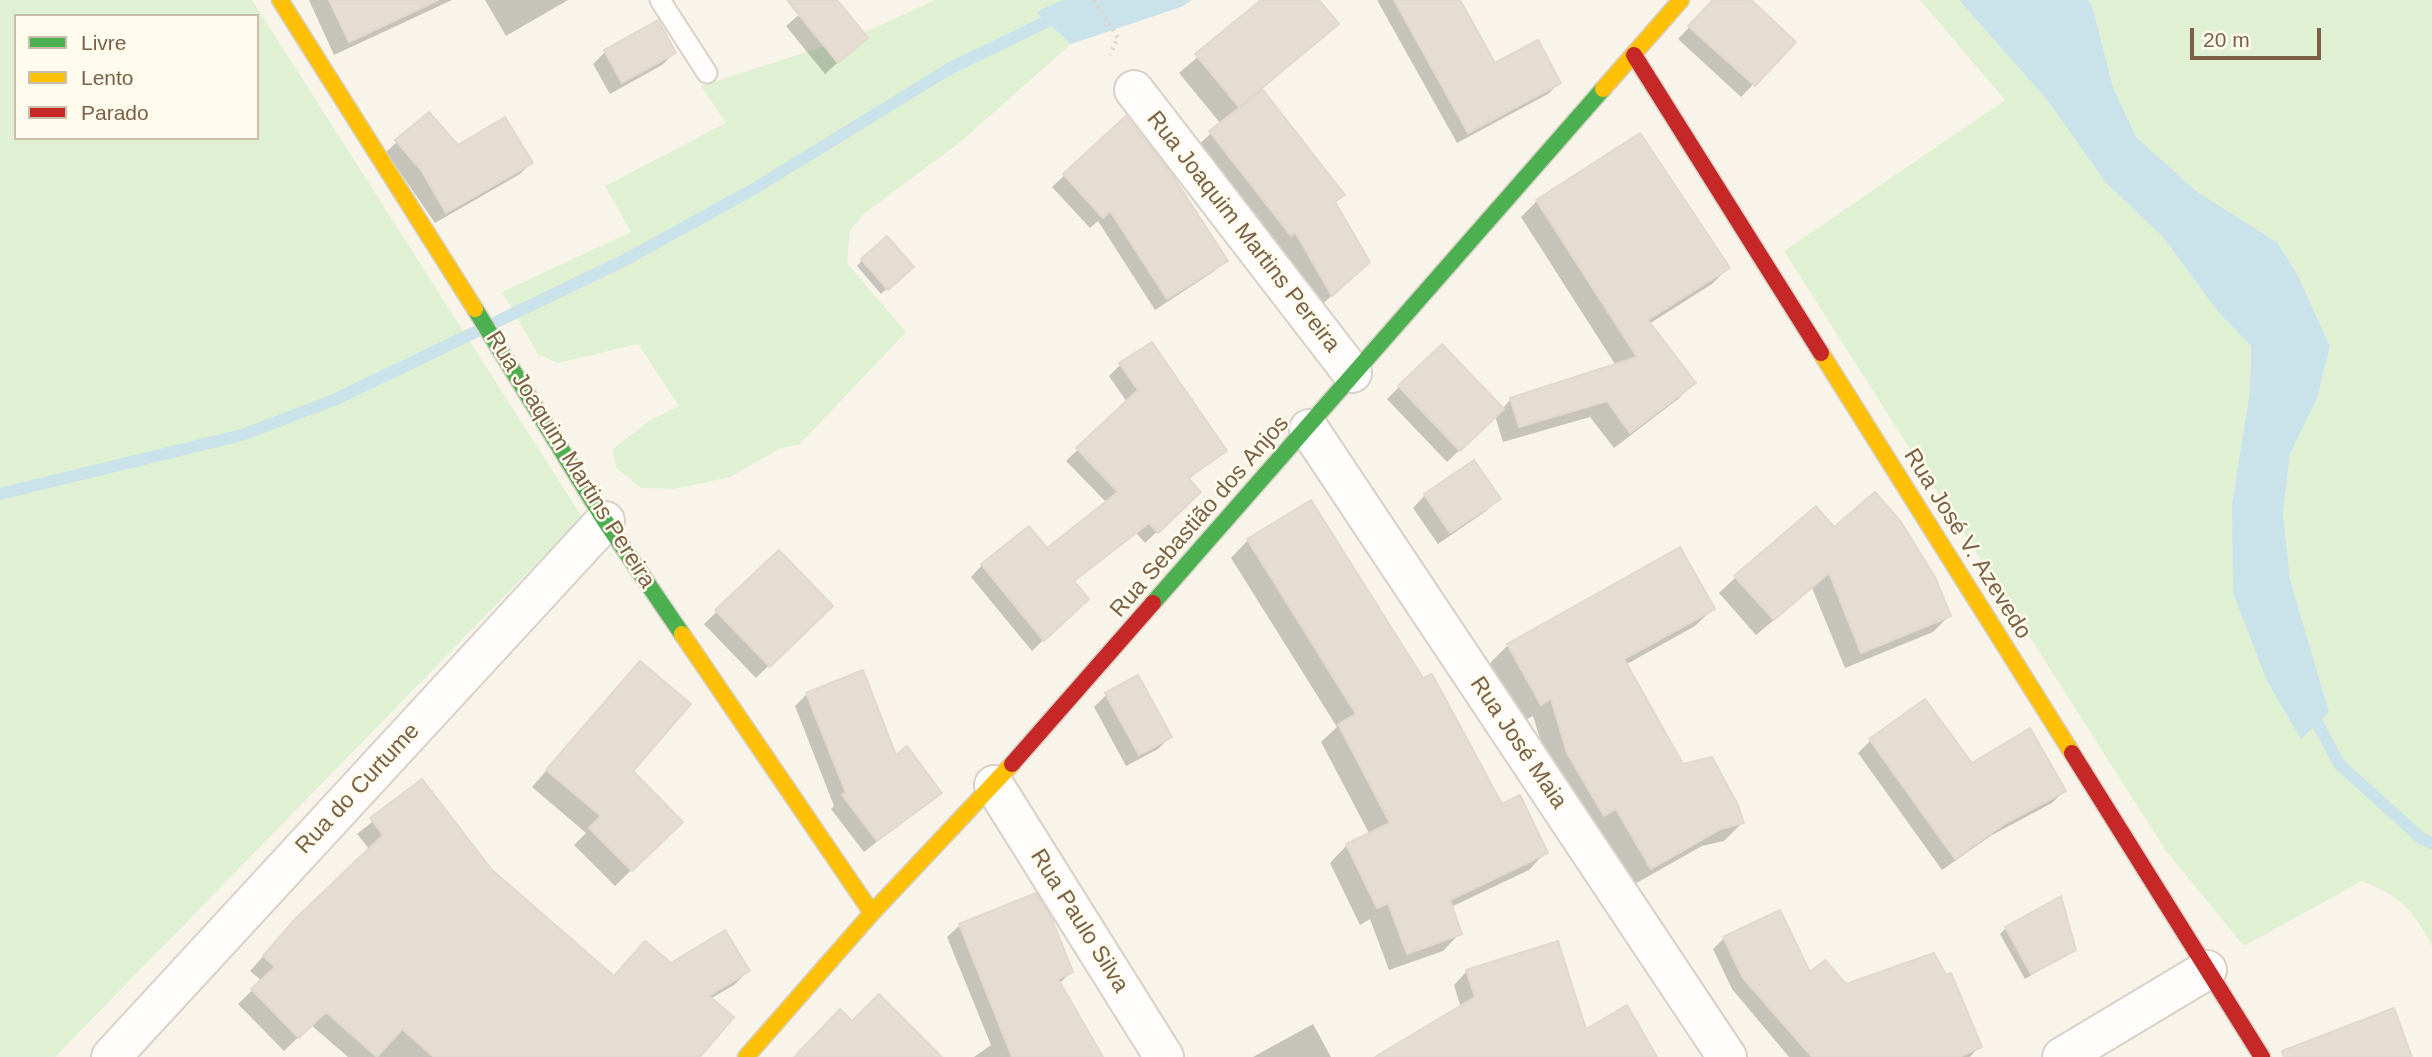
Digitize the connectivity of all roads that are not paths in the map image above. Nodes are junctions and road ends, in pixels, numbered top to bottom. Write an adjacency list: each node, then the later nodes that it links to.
1 (280, 0): 9 (street, Rua Joaquim Martins Pereira)
2 (660, 0): 5 (lane)
3 (1681, 0): 4 (street, Rua Sebastião dos Anjos)
4 (1634, 55): 7 (street, Rua Sebastião dos Anjos); 12 (street, Rua José V. Azevedo)
5 (708, 73)
6 (1134, 90): 7 (street, Rua Joaquim Martins Pereira)
7 (1352, 373): 8 (street, Rua Sebastião dos Anjos)
8 (1309, 429): 10 (street, Rua Sebastião dos Anjos); 16 (street, Rua José Maia)
9 (605, 521): 11 (street, Rua Joaquim Martins Pereira); 13 (street, Rua do Curtume)
10 (994, 785): 11 (street, Rua Sebastião dos Anjos); 15 (street, Rua Paulo Silva)
11 (872, 913): 14 (street, Rua Sebastião dos Anjos)
12 (2207, 970): 17 (street); 18 (street, Rua José V. Azevedo)
13 (111, 1057)
14 (746, 1057)
15 (1164, 1057)
16 (1727, 1057)
17 (2063, 1057)
18 (2262, 1057)

